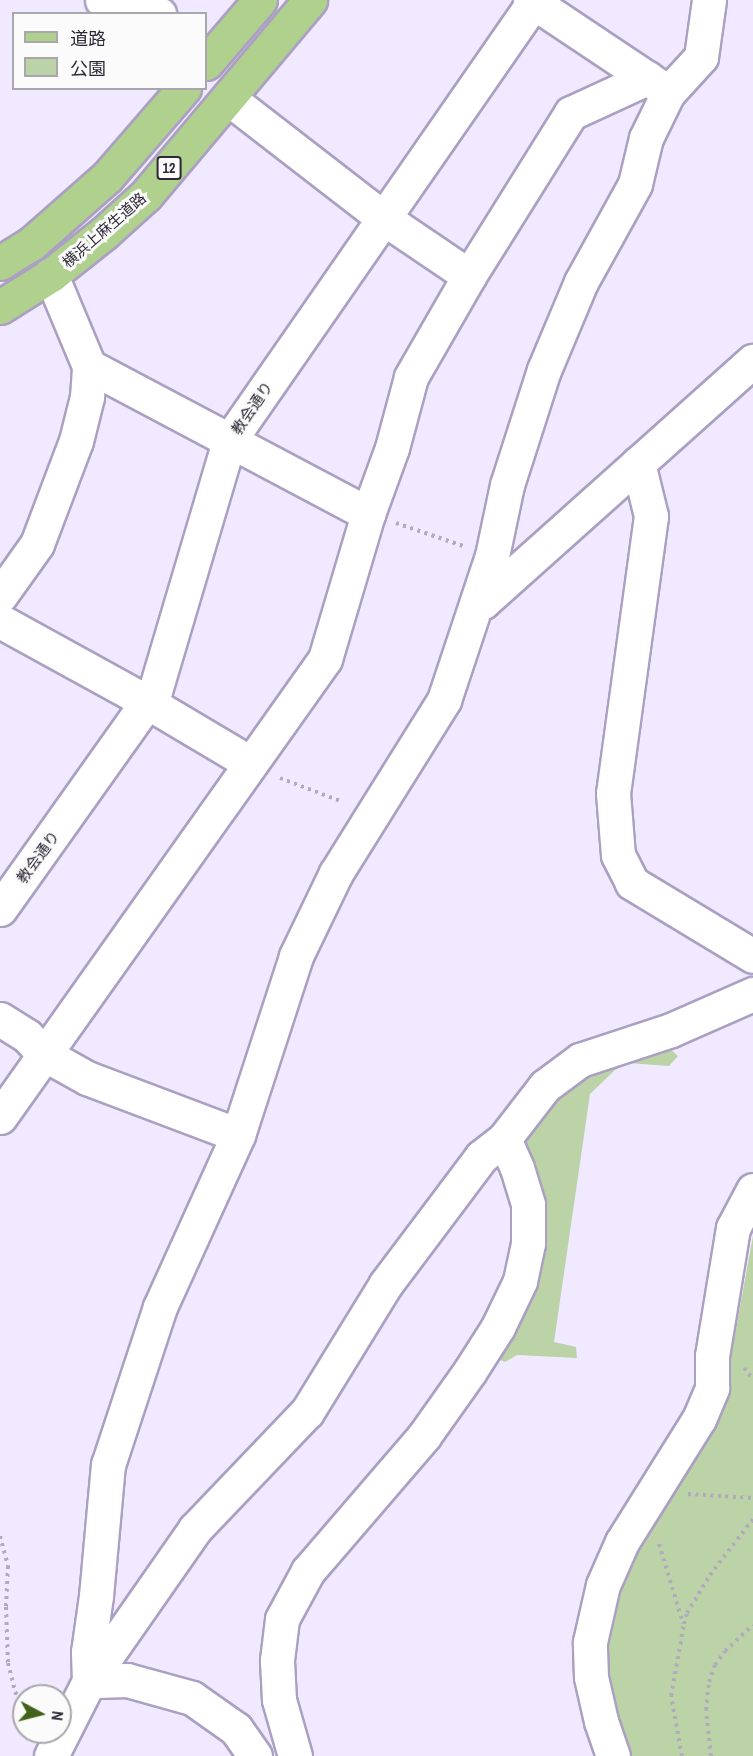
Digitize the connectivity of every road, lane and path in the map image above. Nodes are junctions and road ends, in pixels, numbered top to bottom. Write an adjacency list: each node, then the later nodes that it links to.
1 (102, 0): 6 (street)
2 (260, 0): 7 (main road)
3 (310, 0): 10 (main road, 横浜上麻生道路 / 12)
4 (709, 0): 8 (street)
5 (533, 1): 8 (street); 11 (street, 教会通り)
6 (151, 12)
7 (211, 46)
8 (657, 86): 14 (street); 21 (street)
9 (182, 90): 12 (main road)
10 (228, 98): 11 (street); 13 (main road, 横浜上麻生道路 / 12)
11 (382, 217): 14 (street); 18 (street, 教会通り)
12 (0, 263)
13 (51, 275): 15 (main road, 横浜上麻生道路 / 12); 17 (street)
14 (469, 276): 20 (street)
15 (0, 307)
16 (753, 361): 19 (street)
17 (89, 366): 18 (street); 22 (street)
18 (229, 441): 20 (street); 25 (street, 教会通り)
19 (638, 463): 23 (street); 29 (street)
20 (368, 514): 21 (path); 26 (street)
21 (492, 556): 23 (street)
22 (0, 596)
23 (478, 601): 27 (street)
24 (0, 621): 25 (street)
25 (149, 703): 26 (street); 28 (street, 教会通り)
26 (250, 763): 27 (path); 32 (street)
27 (374, 815): 34 (street)
28 (0, 909)
29 (753, 956)
30 (753, 994): 35 (street)
31 (0, 1019): 32 (street)
32 (44, 1054): 33 (street); 34 (street)
33 (0, 1117)
34 (238, 1135): 43 (street)
35 (504, 1139): 43 (street); 47 (street)
36 (753, 1190): 37 (street)
37 (649, 1497): 38 (path); 41 (path); 48 (street)
38 (753, 1498)
39 (753, 1519): 41 (path)
40 (0, 1536): 44 (path)
41 (684, 1624): 49 (path)
42 (753, 1625): 50 (path)
43 (89, 1681): 45 (street); 46 (street)
44 (13, 1684)
45 (51, 1756)
46 (255, 1756)
47 (295, 1756)
48 (613, 1756)
49 (682, 1756)
50 (711, 1756)

